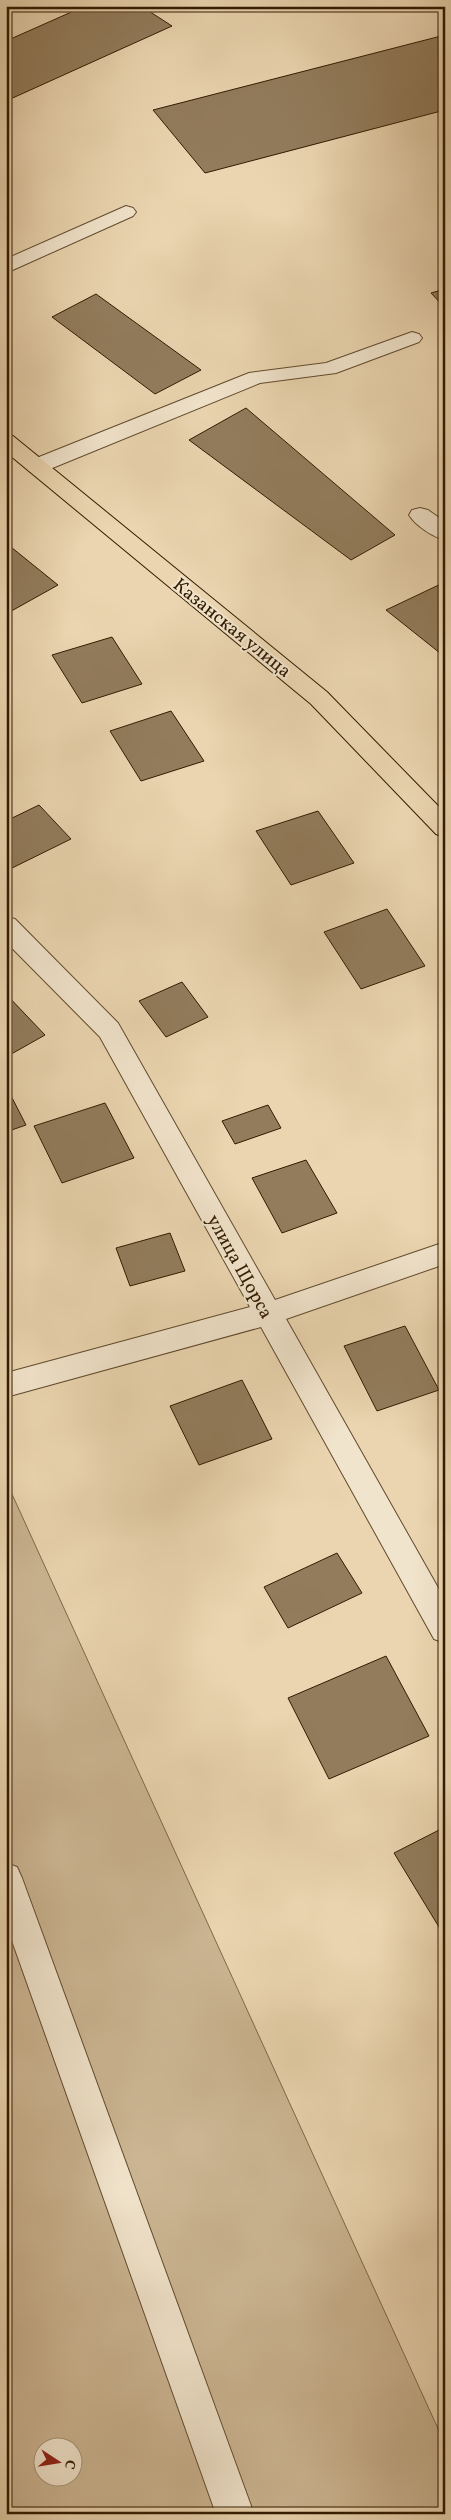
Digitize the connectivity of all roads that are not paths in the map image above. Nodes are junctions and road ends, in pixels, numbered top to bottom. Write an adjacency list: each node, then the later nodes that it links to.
1 (126, 212): 2 (street)
2 (6, 267)
3 (412, 338): 5 (street)
4 (6, 441): 5 (main road, Казанская улица)
5 (37, 466): 8 (main road, Казанская улица)
6 (420, 515): 7 (street)
7 (445, 533)
8 (445, 828)
9 (6, 926): 11 (street, улица Щорса)
10 (445, 1253): 11 (street)
11 (268, 1314): 12 (street); 13 (street, улица Щорса)
12 (6, 1385)
13 (445, 1629)
14 (6, 1878): 15 (street)
15 (234, 2514)

